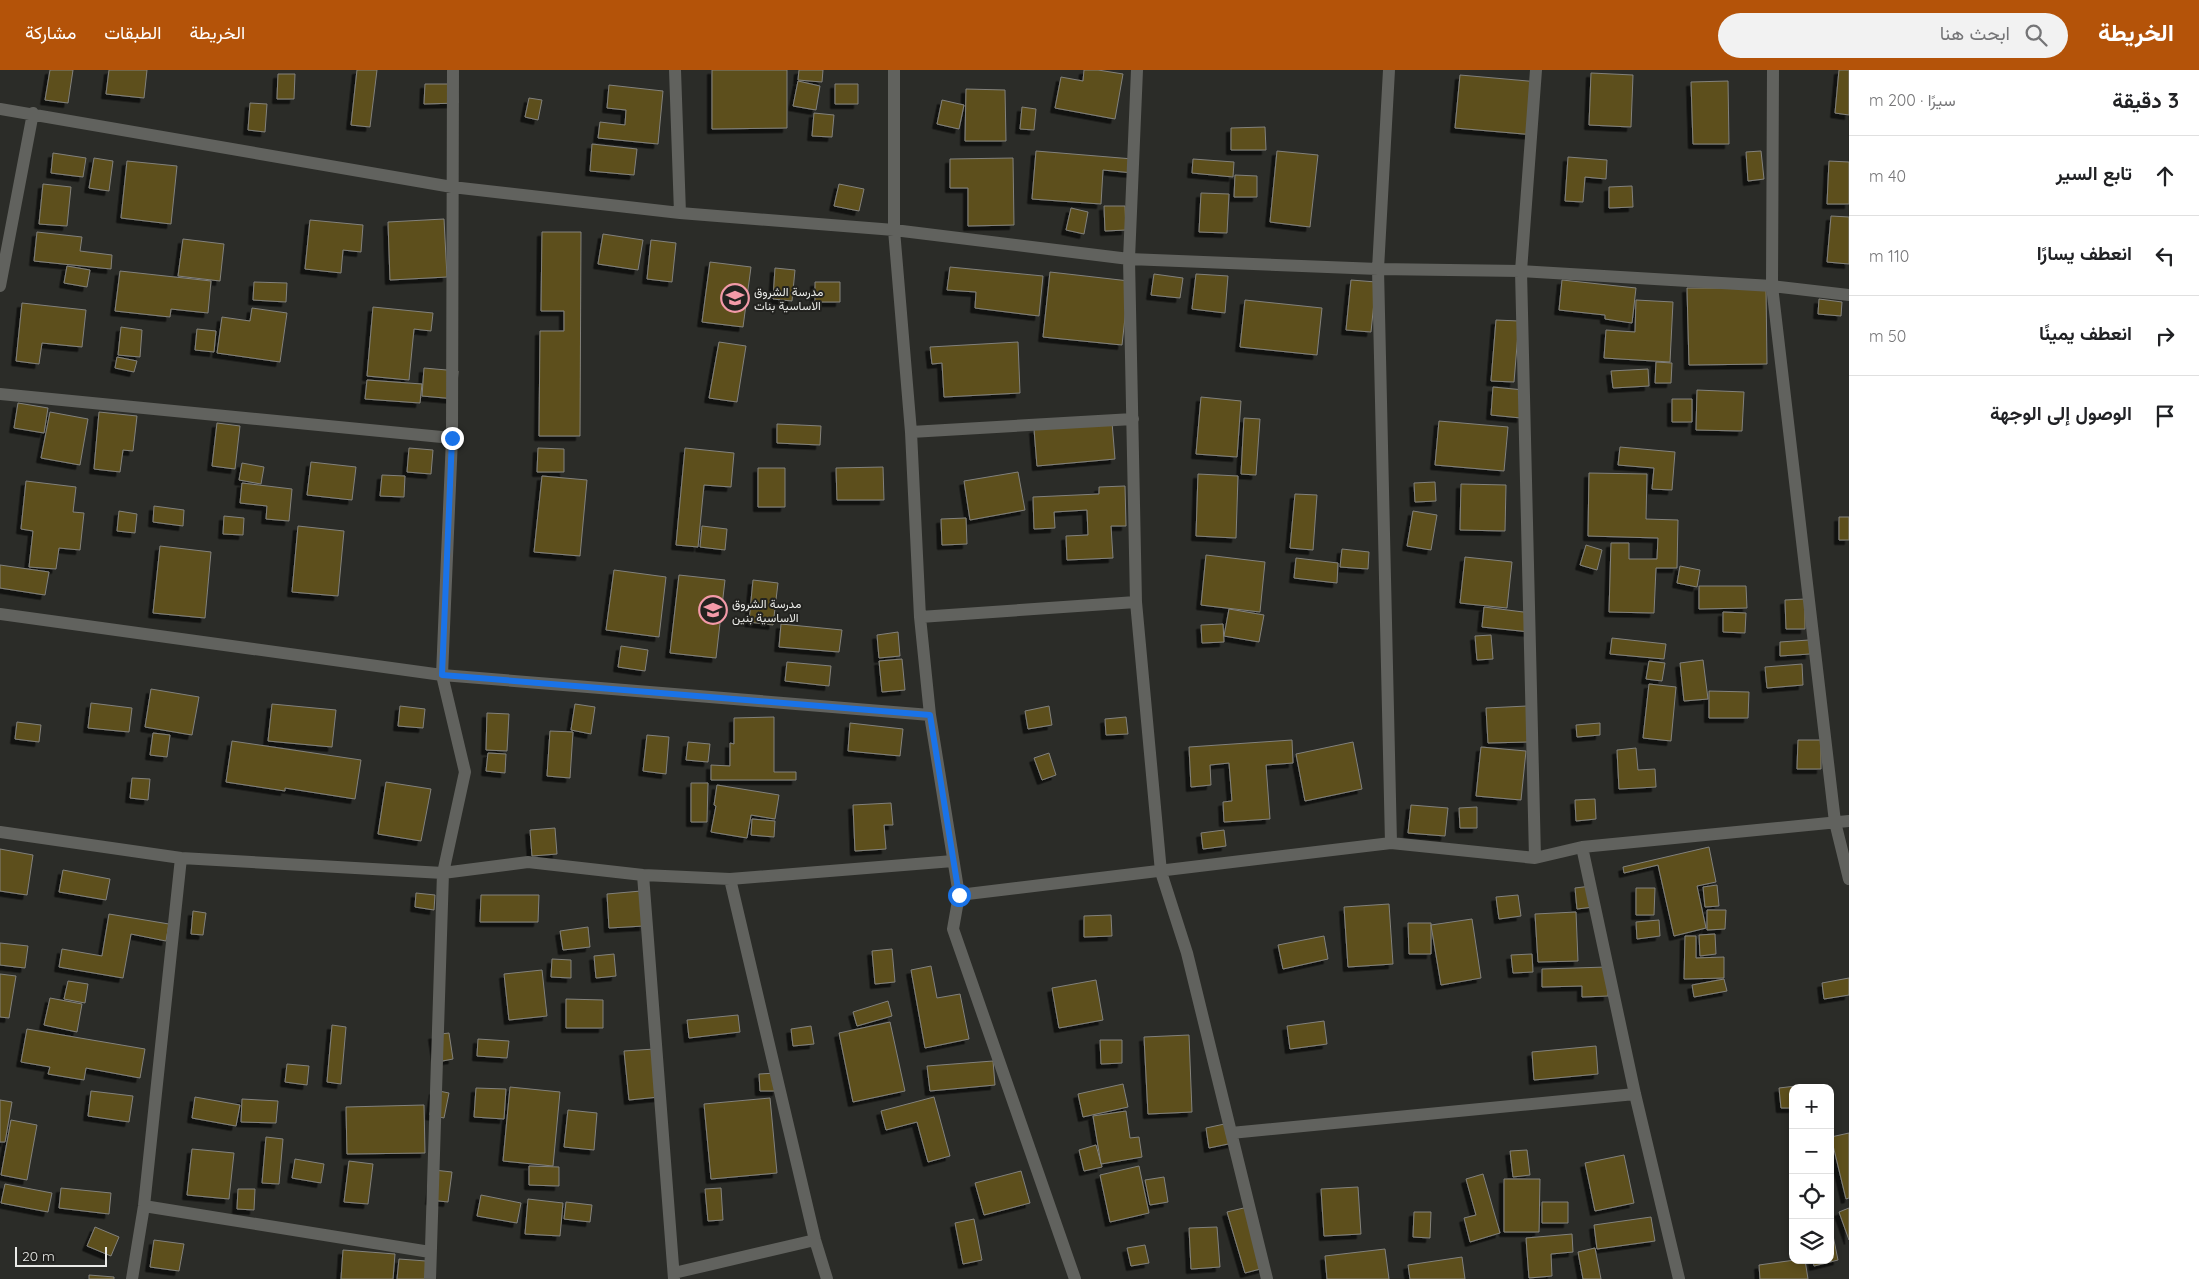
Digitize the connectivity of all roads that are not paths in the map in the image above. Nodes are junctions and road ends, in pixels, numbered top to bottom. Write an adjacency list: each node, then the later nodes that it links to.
1 (453, 70): 10 (street)
2 (675, 70): 11 (street)
3 (894, 70): 12 (street)
4 (1137, 70): 13 (street)
5 (1389, 70): 14 (street)
6 (1536, 70): 15 (street)
7 (1773, 70): 17 (street)
8 (0, 109): 9 (street)
9 (33, 114): 10 (street); 16 (street)
10 (452, 187): 11 (street); 22 (street)
11 (680, 214): 12 (street)
12 (894, 230): 13 (street); 21 (street)
13 (1129, 258): 14 (street); 20 (street)
14 (1378, 269): 15 (street); 31 (street)
15 (1521, 271): 17 (street); 34 (street)
16 (0, 286)
17 (1772, 286): 18 (street); 29 (street)
18 (1849, 295)
19 (0, 394): 22 (street)
20 (1133, 419): 21 (street); 23 (street)
21 (911, 432): 25 (street)
22 (452, 438): 26 (street)
23 (1136, 602): 25 (street); 36 (street)
24 (0, 614): 26 (street)
25 (920, 617): 27 (street)
26 (442, 675): 27 (street); 37 (street)
27 (930, 715): 35 (street)
28 (1849, 821): 29 (street)
29 (1835, 822): 32 (street); 40 (street)
30 (0, 832): 33 (street)
31 (1391, 843): 34 (street); 36 (street)
32 (1582, 847): 34 (street); 42 (street)
33 (181, 858): 37 (street); 44 (street)
34 (1535, 858)
35 (952, 860): 39 (street); 41 (street)
36 (1161, 872): 41 (street); 43 (street)
37 (443, 873): 38 (street); 46 (street)
38 (643, 875): 39 (street); 47 (street)
39 (730, 879): 45 (street)
40 (1849, 879)
41 (959, 895): 51 (street)
42 (1634, 1094): 43 (street); 53 (street)
43 (1231, 1133): 52 (street)
44 (144, 1206): 46 (street); 48 (street)
45 (815, 1240): 47 (street); 50 (street)
46 (430, 1252): 49 (street)
47 (674, 1276)
48 (132, 1279)
49 (430, 1279)
50 (827, 1279)
51 (1075, 1279)
52 (1267, 1279)
53 (1679, 1279)

